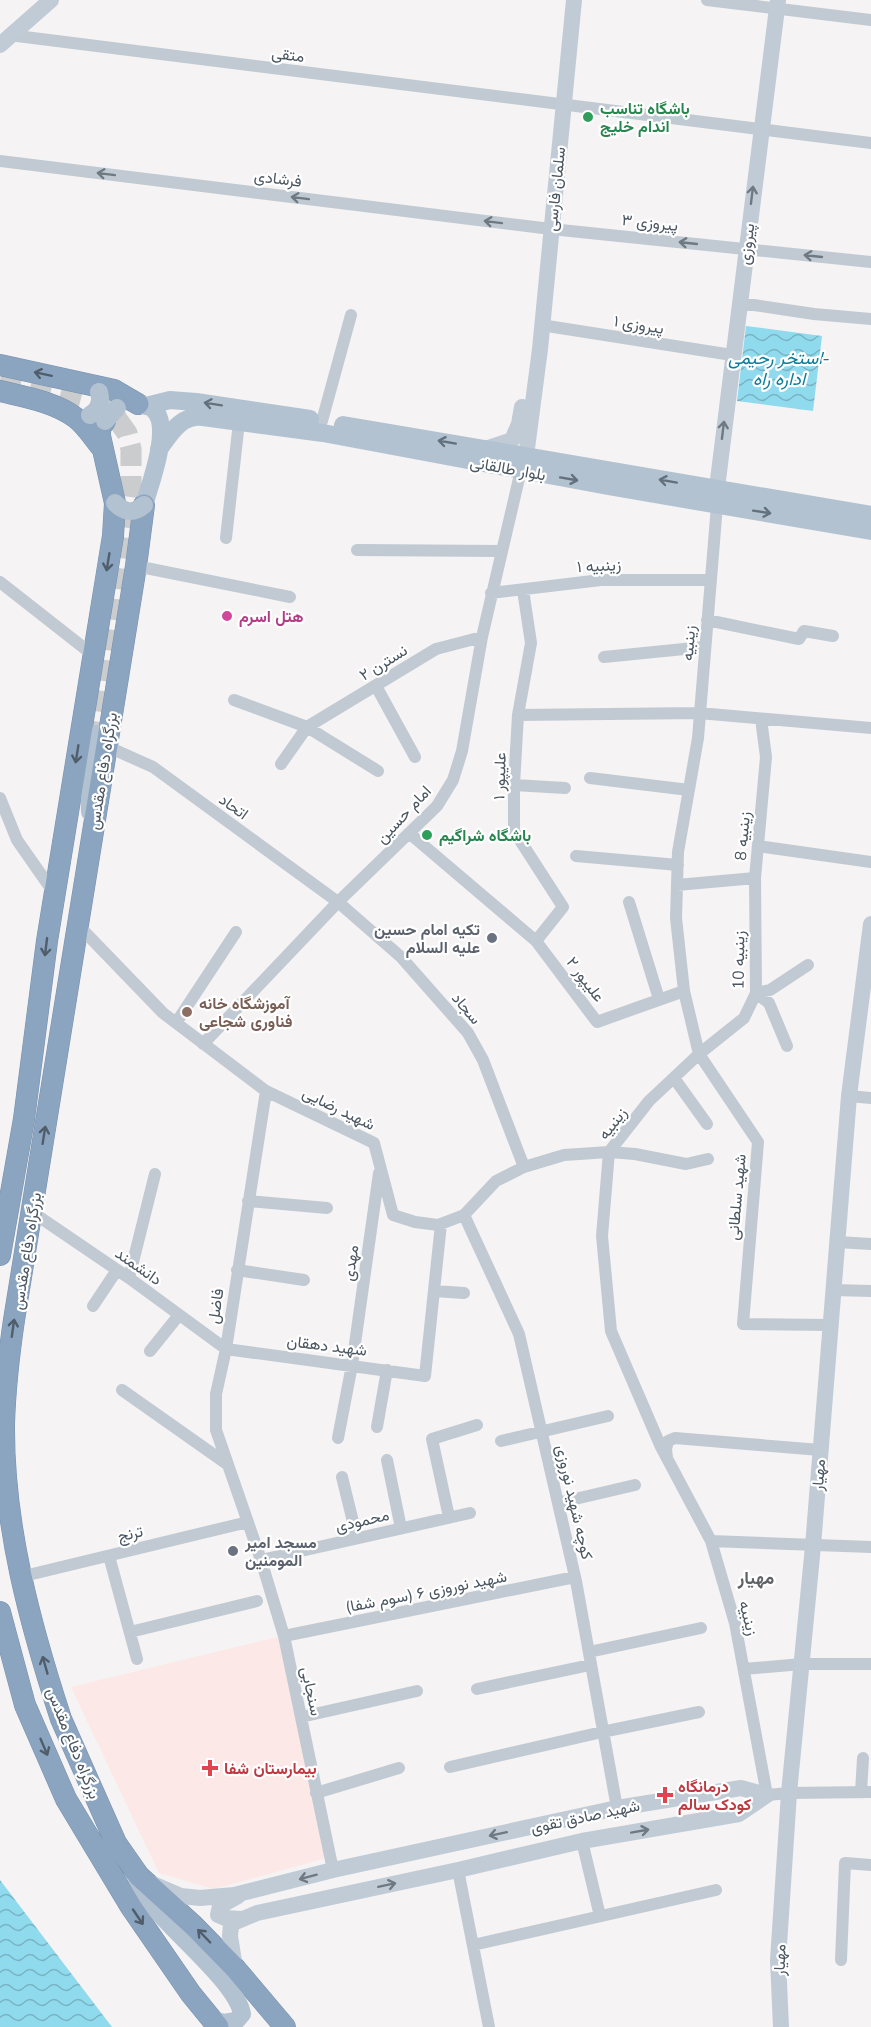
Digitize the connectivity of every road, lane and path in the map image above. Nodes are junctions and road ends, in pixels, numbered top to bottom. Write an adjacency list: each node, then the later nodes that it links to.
1 (51, 0): 6 (street)
2 (574, 0): 7 (street, سلمان فارسی)
3 (707, 0): 4 (street)
4 (777, 5): 5 (street); 8 (street, پیروزی)
5 (871, 20)
6 (5, 40): 7 (street, متقی)
7 (564, 105): 8 (street, متقی); 11 (street, سلمان فارسی)
8 (761, 129): 9 (street, متقی); 12 (street, پیروزی, one-way to 8)
9 (871, 143)
10 (0, 161): 11 (street, فرشادی, one-way to 10)
11 (551, 229): 12 (street, پیروزی ٣, one-way to 11); 17 (street, سلمان فارسی)
12 (746, 249): 13 (street, پیروزی ٣, one-way to 12); 14 (street, پیروزی)
13 (871, 262)
14 (739, 305): 16 (street); 18 (street, پیروزی)
15 (351, 315): 24 (street)
16 (871, 319)
17 (541, 326): 18 (street, پیروزی ١); 20 (street, سلمان فارسی)
18 (732, 354): 30 (street, پیروزی, one-way to 18)
19 (0, 365): 21 (highway, one-way to 19)
20 (535, 377): 28 (street, سلمان فارسی); 29 (street, سلمان فارسی)
21 (93, 388): 23 (main road, bridge); 23 (highway)
22 (0, 391): 23 (highway)
23 (111, 412): 24 (main road, بلوار طالقانی, one-way to 23); 26 (highway); 26 (highway); 27 (main road)
24 (322, 421): 28 (main road, بلوار طالقانی, one-way to 24)
25 (239, 422): 27 (main road, بلوار طالقانی); 29 (main road, بلوار طالقانی); 34 (street)
26 (101, 447): 31 (highway)
27 (159, 449): 31 (main road)
28 (485, 449): 29 (main road, بلوار طالقانی)
29 (520, 465): 30 (main road, بلوار طالقانی); 36 (street, امام حسین)
30 (717, 497): 32 (main road, بلوار طالقانی); 38 (street, زینبیه)
31 (128, 518): 37 (highway, بزرگراه دفاع مقدس); 47 (highway, بزرگراه دفاع مقدس, one-way to 47)
32 (859, 518): 33 (main road, بلوار طالقانی)
33 (871, 531)
34 (226, 538)
35 (357, 550): 36 (street)
36 (502, 551): 41 (street, امام حسین)
37 (136, 566): 42 (street); 56 (highway, بزرگراه دفاع مقدس)
38 (710, 579): 40 (street, زینبیه ۱); 43 (street, زینبیه)
39 (0, 582): 47 (street)
40 (522, 590): 41 (street, زینبیه ۱); 52 (street, علیپور ۱)
41 (491, 593): 45 (street, امام حسین)
42 (290, 597)
43 (706, 620): 44 (street); 46 (street, زینبیه)
44 (833, 636)
45 (482, 637): 49 (street, نسترن ۲); 65 (street, امام حسین)
46 (704, 647): 48 (street); 51 (street, زینبیه)
47 (93, 655): 72 (highway, بزرگراه دفاع مقدس, one-way to 72)
48 (604, 657)
49 (376, 686): 54 (street, نسترن ۲); 57 (street)
50 (234, 700): 54 (street)
51 (699, 713): 52 (street); 53 (street); 63 (street, زینبیه)
52 (518, 715): 61 (street, علیپور ۱)
53 (761, 719): 55 (street); 66 (street, زینبیه 8)
54 (307, 727): 58 (street); 59 (street)
55 (871, 728)
56 (102, 740): 73 (street, اتحاد); 76 (highway, بزرگراه دفاع مقدس)
57 (415, 757)
58 (281, 764)
59 (378, 771)
60 (590, 778): 63 (street)
61 (514, 784): 62 (street); 78 (street, علیپور ۱)
62 (565, 788)
63 (689, 790): 69 (street, زینبیه)
64 (0, 798): 72 (street)
65 (409, 833): 73 (street, امام حسین); 78 (street)
66 (758, 846): 68 (street); 70 (street, زینبیه 8)
67 (576, 856): 69 (street)
68 (871, 862)
69 (678, 865): 71 (street, زینبیه)
70 (755, 878): 71 (street, زینبیه 8); 81 (street, زینبیه 10)
71 (677, 885): 80 (street, زینبیه)
72 (54, 893): 104 (highway, بزرگراه دفاع مقدس, one-way to 104)
73 (338, 902): 84 (street, امام حسین); 95 (street, سجاد)
74 (629, 902): 82 (street)
75 (871, 924): 89 (street, مهیار)
76 (78, 925): 83 (street, شهید رضایی); 99 (highway, بزرگراه دفاع مقدس, one-way to 76)
77 (236, 932): 83 (street)
78 (536, 941): 82 (street, علیپور ۲)
79 (808, 965): 81 (street)
80 (684, 991): 82 (street, علیپور ۲); 86 (street, زینبیه)
81 (756, 993): 85 (street); 86 (street, زینبیه 10)
82 (659, 999)
83 (176, 1023): 84 (street, شهید رضایی)
84 (202, 1044): 88 (street, شهید رضایی)
85 (787, 1047)
86 (699, 1054): 87 (street, زینبیه); 115 (street, شهید سلطانی)
87 (674, 1078): 91 (street); 92 (street, زینبیه)
88 (266, 1091): 94 (street, شهید رضایی); 97 (street, فاضل)
89 (849, 1096): 90 (street); 102 (street, مهیار)
90 (871, 1098)
91 (707, 1124)
92 (609, 1152): 93 (street); 95 (street, شهید رضایی); 129 (street, زینبیه)
93 (708, 1160)
94 (380, 1166): 101 (street, شهید رضایی); 118 (street, مهدی)
95 (524, 1167): 100 (street, شهید رضایی)
96 (155, 1174): 107 (street)
97 (248, 1201): 98 (street); 106 (street, فاضل)
98 (327, 1208)
99 (32, 1212): 105 (street, دانشمند); 144 (highway, بزرگراه دفاع مقدس, one-way to 99)
100 (464, 1215): 101 (street, شهید رضایی); 124 (street, کوچه شهید نوروزی)
101 (441, 1224): 110 (street)
102 (837, 1242): 103 (street); 109 (street, مهیار)
103 (871, 1244)
104 (0, 1255)
105 (117, 1270): 107 (street, دانشمند); 113 (street)
106 (237, 1270): 108 (street); 116 (street, فاضل)
107 (129, 1278): 114 (street, دانشمند)
108 (304, 1280)
109 (833, 1290): 111 (street); 115 (street, مهیار)
110 (434, 1291): 112 (street); 119 (street, شهید دهقان)
111 (871, 1291)
112 (464, 1293)
113 (93, 1306)
114 (179, 1315): 116 (street, دانشمند); 117 (street)
115 (830, 1325): 127 (street, مهیار)
116 (225, 1348): 118 (street, شهید دهقان); 130 (street, فاضل)
117 (150, 1352)
118 (352, 1365): 119 (street, شهید دهقان); 125 (street, مهدی)
119 (387, 1370): 123 (street)
120 (122, 1390): 130 (street)
121 (608, 1416): 124 (street)
122 (477, 1425): 135 (street)
123 (377, 1427)
124 (542, 1431): 126 (street); 133 (street, کوچه شهید نوروزی)
125 (338, 1438)
126 (501, 1441)
127 (820, 1450): 129 (street); 140 (street, مهیار)
128 (387, 1460): 137 (street)
129 (668, 1460): 139 (street, زینبیه)
130 (227, 1464): 136 (street, فاضل)
131 (342, 1477): 138 (street)
132 (635, 1485): 133 (street)
133 (558, 1503): 145 (street, کوچه شهید نوروزی)
134 (470, 1513): 135 (street, محمودی)
135 (449, 1516): 137 (street, محمودی)
136 (248, 1522): 142 (street, ترنج); 143 (street, سنجابی)
137 (401, 1527): 138 (street, محمودی)
138 (357, 1538): 143 (street, محمودی)
139 (711, 1541): 140 (street); 155 (street, زینبیه)
140 (813, 1546): 141 (street); 153 (street, مهیار)
141 (871, 1547)
142 (109, 1556): 144 (street, ترنج); 149 (street)
143 (261, 1560): 150 (street, سنجابی)
144 (20, 1577): 170 (highway, بزرگراه دفاع مقدس, one-way to 144)
145 (575, 1577): 150 (street, شهید نوروزی ۶ (سوم شفا)); 151 (street, کوچه شهید نوروزی)
146 (257, 1601): 149 (street)
147 (0, 1612): 182 (highway, بزرگراه دفاع مقدس, one-way to 182)
148 (701, 1628): 151 (street)
149 (130, 1632): 152 (street)
150 (284, 1636): 159 (street, سنجابی)
151 (590, 1658): 156 (street); 160 (street, کوچه شهید نوروزی)
152 (137, 1659)
153 (802, 1664): 154 (street); 155 (street); 166 (street, مهیار)
154 (871, 1664)
155 (744, 1669): 167 (street, زینبیه)
156 (477, 1689)
157 (417, 1691): 159 (street)
158 (699, 1712): 160 (street)
159 (301, 1717): 165 (street, سنجابی)
160 (602, 1732): 162 (street); 168 (street, کوچه شهید نوروزی)
161 (862, 1758): 164 (street)
162 (450, 1767)
163 (399, 1768): 165 (street)
164 (866, 1792): 166 (street)
165 (316, 1793): 172 (street, سنجابی)
166 (789, 1793): 167 (street); 185 (street, مهیار)
167 (767, 1795): 168 (street, شهید صادق تقوی); 169 (street, شهید صادق تقوی, one-way to 167)
168 (616, 1808): 172 (street, شهید صادق تقوی, one-way to 172)
169 (582, 1841): 173 (street, شهید صادق تقوی); 177 (street)
170 (116, 1843): 174 (highway, بزرگراه دفاع مقدس); 182 (main road)
171 (871, 1865): 180 (street)
172 (333, 1870): 176 (street, شهید صادق تقوی, one-way to 176)
173 (458, 1870): 178 (street, شهید صادق تقوی, one-way to 173); 179 (street)
174 (139, 1876): 176 (street, شهید صادق تقوی); 181 (highway, بزرگراه دفاع مقدس, one-way to 174)
175 (716, 1890): 177 (street)
176 (242, 1894): 178 (street)
177 (600, 1916): 179 (street)
178 (241, 1919): 181 (street)
179 (473, 1945): 184 (street)
180 (841, 1960)
181 (236, 1968): 183 (highway, بزرگراه دفاع مقدس)
182 (216, 2024)
183 (285, 2027)
184 (489, 2027)
185 (781, 2027)

